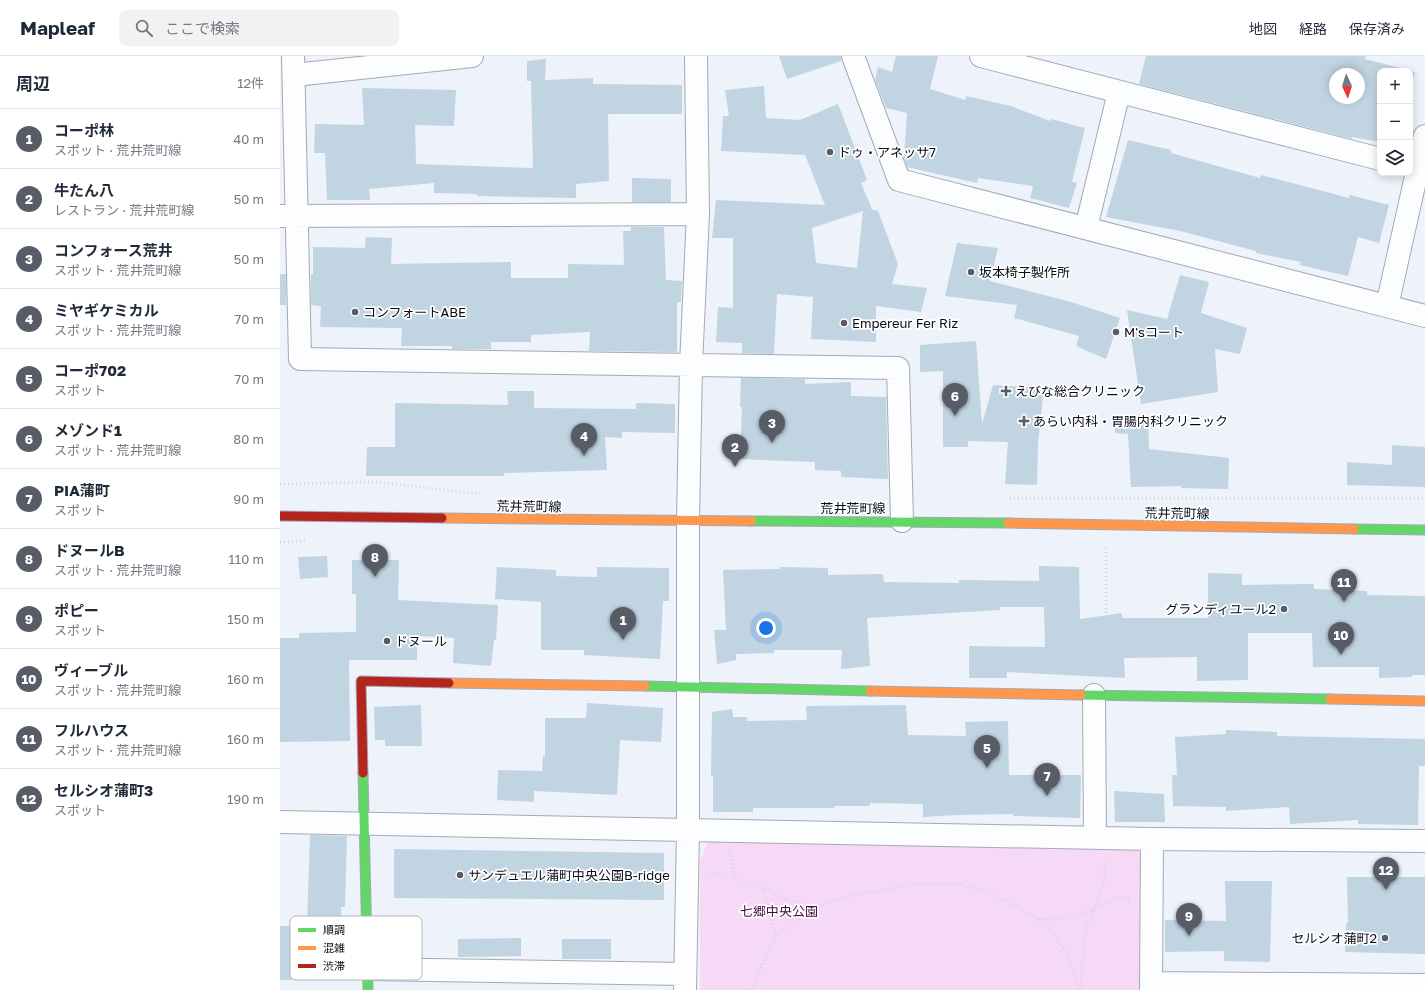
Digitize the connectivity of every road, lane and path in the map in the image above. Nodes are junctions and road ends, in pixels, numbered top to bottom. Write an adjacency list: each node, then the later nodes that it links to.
1 (470, 56): 5 (street)
2 (696, 56): 10 (street)
3 (853, 56): 12 (street)
4 (981, 56): 6 (street)
5 (293, 65): 11 (street)
6 (1119, 92): 8 (street); 12 (street)
7 (1425, 136): 9 (street)
8 (1377, 158)
9 (1414, 168): 13 (street)
10 (698, 214): 11 (street); 15 (street)
11 (288, 216): 15 (street)
12 (1086, 228): 13 (street)
13 (1387, 306): 14 (street)
14 (1425, 316)
15 (691, 365): 21 (street); 22 (street)
16 (280, 484): 17 (path)
17 (483, 494)
18 (1009, 498): 19 (path)
19 (1425, 498)
20 (280, 516): 21 (street, 荒井荒町線)
21 (688, 521): 22 (street, 荒井荒町線); 25 (street)
22 (902, 521): 23 (street, 荒井荒町線)
23 (1425, 530)
24 (1106, 545): 26 (path)
25 (687, 687): 26 (street); 29 (street); 30 (street)
26 (1100, 695): 27 (street); 31 (street)
27 (1425, 701)
28 (280, 822): 29 (street)
29 (364, 823): 30 (street); 42 (street)
30 (688, 830): 31 (street); 46 (street)
31 (1095, 838): 32 (street)
32 (1152, 839): 33 (street); 39 (street)
33 (1425, 841)
34 (728, 845): 37 (path)
35 (1105, 857): 41 (path)
36 (703, 874): 37 (path)
37 (736, 879): 38 (path)
38 (763, 888): 40 (path); 44 (path)
39 (1152, 898): 41 (path); 48 (street)
40 (816, 907): 43 (path); 44 (path)
41 (1094, 909): 43 (path); 51 (path)
42 (366, 916)
43 (1039, 918): 51 (path)
44 (776, 935): 50 (path)
45 (368, 980): 46 (street)
46 (685, 982)
47 (1425, 985): 49 (street)
48 (1151, 986): 49 (street)
49 (1341, 988)
50 (751, 990)
51 (1080, 990)

